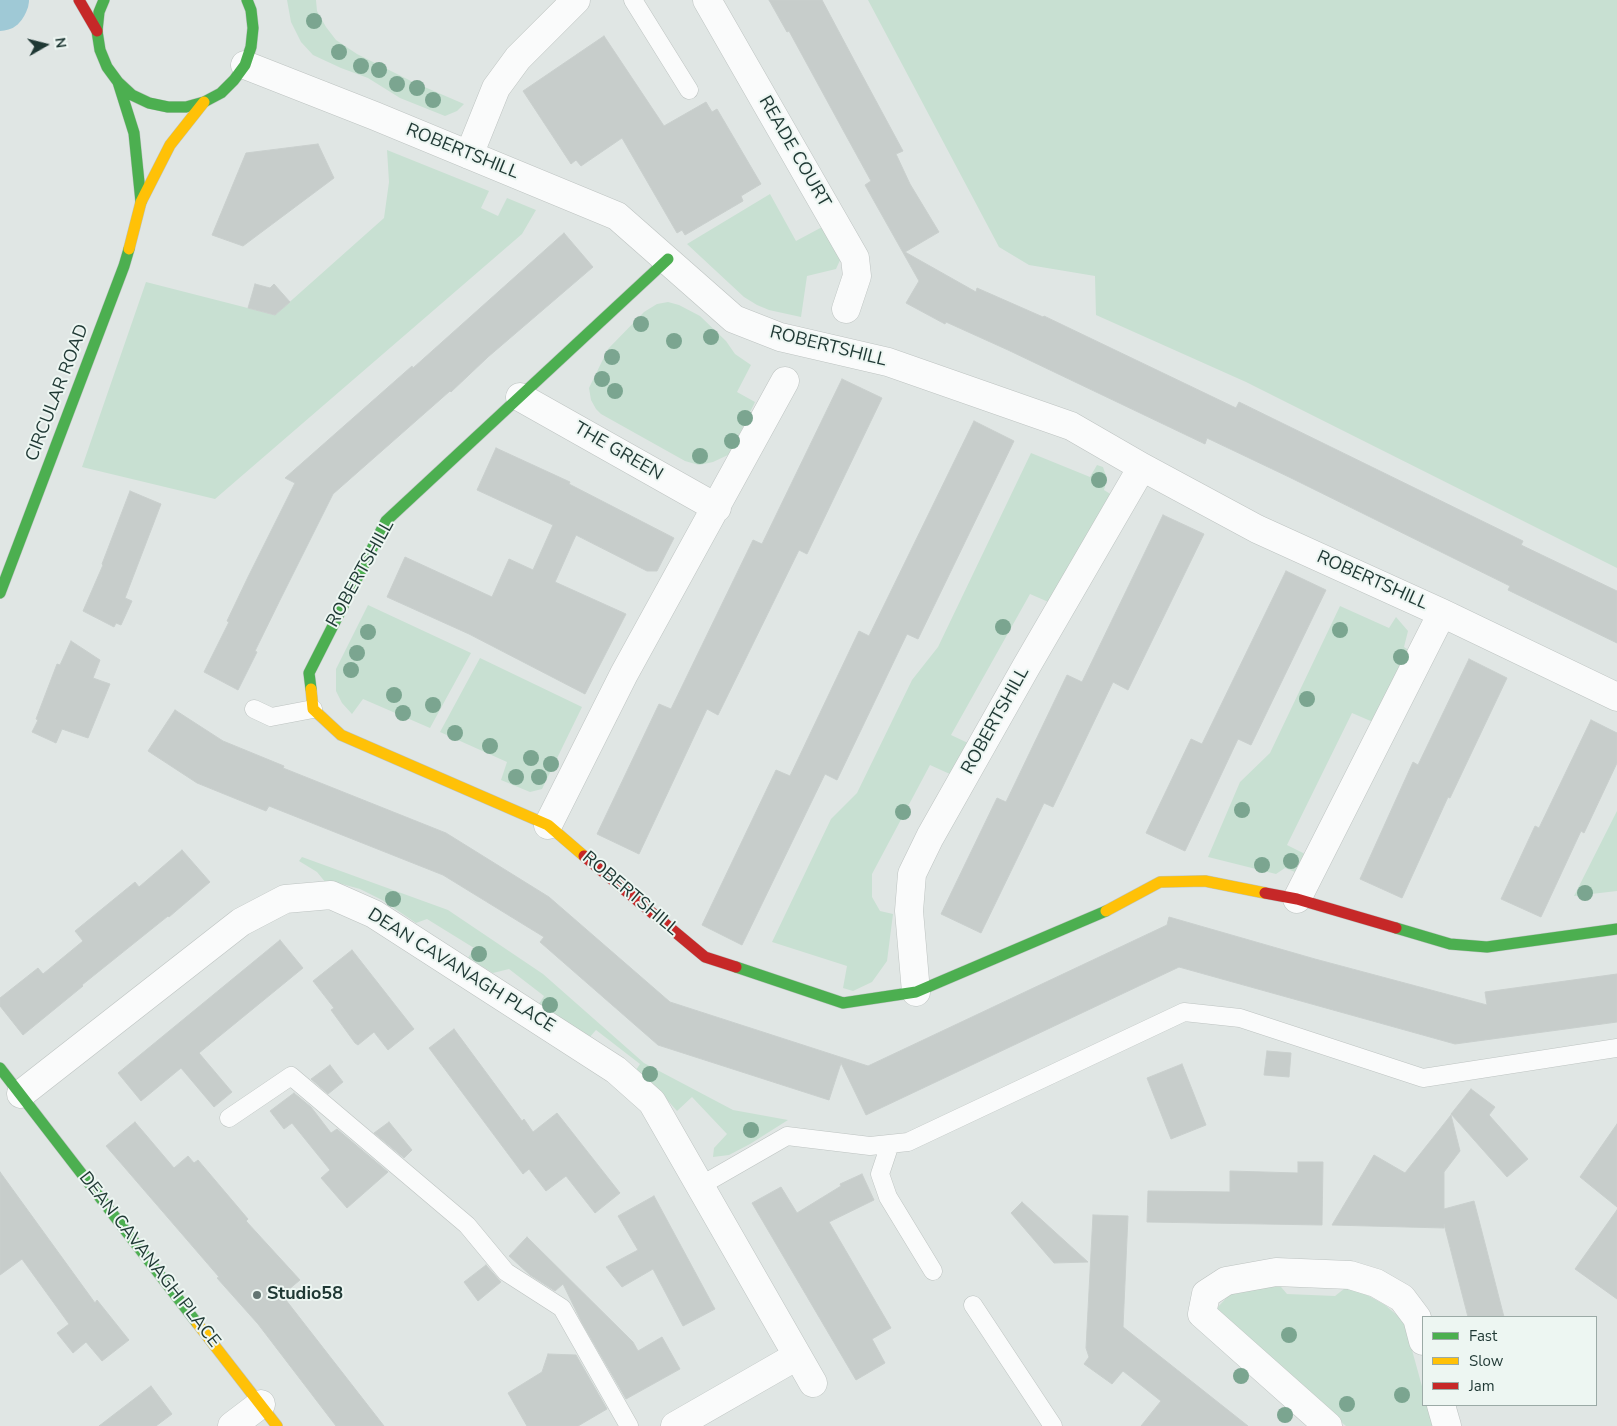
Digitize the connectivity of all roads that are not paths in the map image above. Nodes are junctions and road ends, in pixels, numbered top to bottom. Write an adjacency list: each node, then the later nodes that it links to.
1 (80, 0): 7 (street)
2 (104, 0): 7 (street)
3 (576, 0): 12 (street)
4 (633, 0): 10 (lane)
5 (707, 0): 15 (street, READE COURT)
6 (250, 3): 8 (street)
7 (97, 31): 9 (street)
8 (245, 65): 11 (street); 12 (street, ROBERTSHILL)
9 (118, 82): 11 (street); 13 (street, CIRCULAR ROAD)
10 (688, 90)
11 (204, 102): 13 (street, CIRCULAR ROAD)
12 (469, 155): 14 (street, ROBERTSHILL)
13 (141, 202): 20 (street, CIRCULAR ROAD)
14 (668, 259): 17 (street, ROBERTSHILL); 18 (street, ROBERTSHILL)
15 (846, 309)
16 (785, 381): 19 (street)
17 (520, 397): 19 (street, THE GREEN); 24 (street, ROBERTSHILL)
18 (1142, 467): 21 (street, ROBERTSHILL); 28 (street, ROBERTSHILL)
19 (716, 508): 25 (street)
20 (0, 593)
21 (1442, 612): 22 (street, ROBERTSHILL); 26 (street, ROBERTSHILL)
22 (1617, 696)
23 (254, 709): 24 (lane)
24 (313, 709): 25 (street, ROBERTSHILL)
25 (548, 826): 28 (street, ROBERTSHILL)
26 (1297, 899): 27 (street, ROBERTSHILL); 28 (street, ROBERTSHILL)
27 (1617, 929)
28 (916, 992)
29 (1617, 1048): 33 (lane)
30 (0, 1068): 31 (street, DEAN CAVANAGH PLACE)
31 (21, 1094): 34 (street, DEAN CAVANAGH PLACE); 40 (street, DEAN CAVANAGH PLACE)
32 (229, 1118): 44 (lane)
33 (890, 1144): 34 (lane); 35 (lane)
34 (700, 1186): 38 (street, DEAN CAVANAGH PLACE)
35 (933, 1271)
36 (973, 1305): 46 (lane)
37 (1422, 1337): 47 (street)
38 (797, 1356): 39 (street, DEAN CAVANAGH PLACE); 45 (street)
39 (813, 1383)
40 (261, 1404): 42 (street); 43 (street, DEAN CAVANAGH PLACE)
41 (1441, 1406): 48 (street)
42 (232, 1426)
43 (277, 1426)
44 (629, 1426)
45 (675, 1426)
46 (1053, 1426)
47 (1328, 1426)
48 (1447, 1426)

